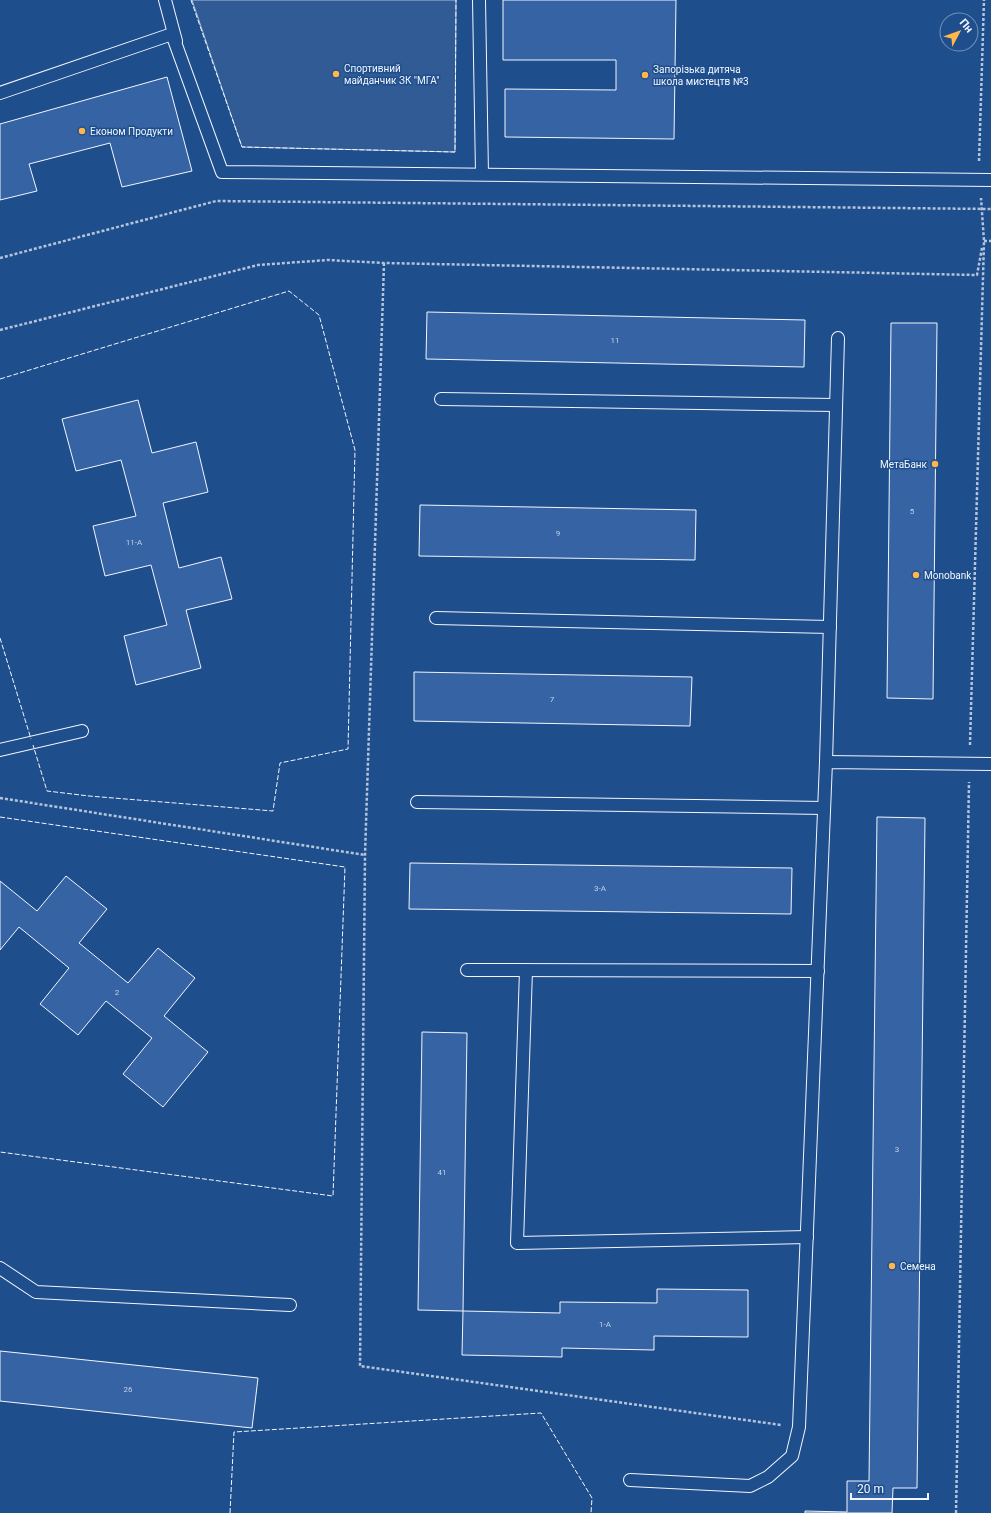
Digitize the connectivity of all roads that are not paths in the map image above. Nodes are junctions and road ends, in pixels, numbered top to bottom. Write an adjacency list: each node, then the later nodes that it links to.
1 (165, 0): 3 (lane)
2 (479, 0): 5 (lane)
3 (177, 45): 4 (lane); 5 (lane)
4 (0, 93)
5 (482, 174): 6 (lane)
6 (985, 179)
7 (838, 338): 9 (lane)
8 (441, 399): 9 (lane)
9 (836, 405): 11 (lane)
10 (436, 618): 11 (lane)
11 (830, 627): 14 (lane)
12 (82, 731): 13 (lane)
13 (0, 750)
14 (826, 762): 15 (lane); 17 (lane)
15 (991, 764)
16 (418, 802): 17 (lane)
17 (824, 808): 20 (lane)
18 (467, 970): 19 (lane)
19 (526, 970): 20 (lane); 21 (lane)
20 (818, 971): 21 (lane)
21 (807, 1237): 24 (lane)
22 (0, 1268): 23 (lane)
23 (290, 1305)
24 (630, 1480)

